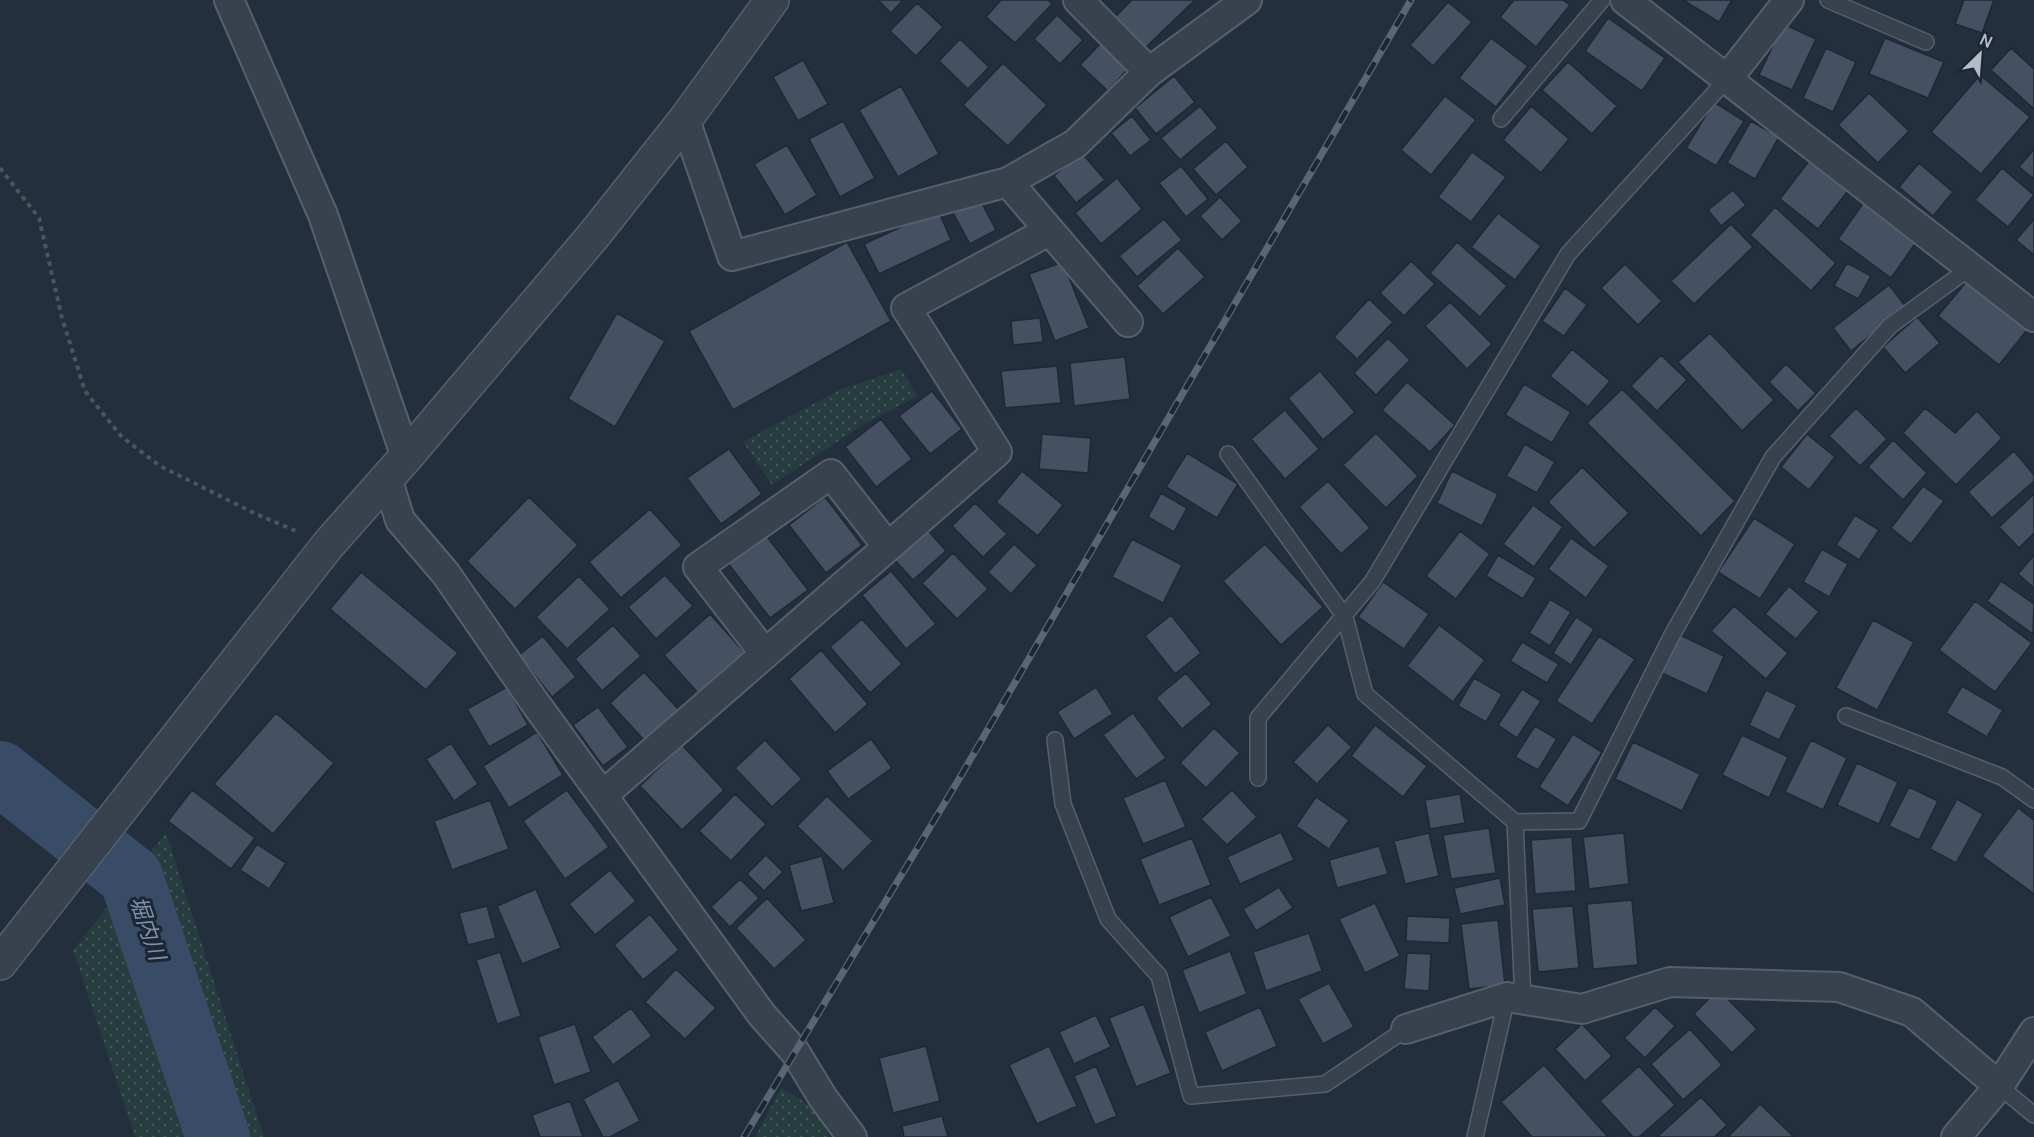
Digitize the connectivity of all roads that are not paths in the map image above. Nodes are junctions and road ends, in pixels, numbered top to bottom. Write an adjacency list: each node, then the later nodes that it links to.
1 (229, 0): 20 (street)
2 (772, 0): 13 (street)
3 (1078, 0): 10 (street)
4 (1247, 0): 10 (street)
5 (1602, 0): 12 (lane)
6 (1625, 0): 11 (street)
7 (1789, 0): 11 (street)
8 (1828, 0): 9 (lane)
9 (1926, 42)
10 (1149, 72): 14 (street)
11 (1727, 79): 16 (street); 22 (lane)
12 (1501, 119)
13 (685, 120): 14 (street); 20 (street)
14 (1008, 182): 15 (street)
15 (1049, 231): 18 (street); 21 (street)
16 (1971, 267): 17 (street); 29 (lane)
17 (2033, 315)
18 (1128, 322)
19 (1228, 454): 22 (lane)
20 (396, 467): 27 (street); 30 (street)
21 (888, 547): 23 (street); 23 (street)
22 (1345, 617): 26 (lane); 29 (lane)
23 (765, 654): 27 (street)
24 (1846, 716): 28 (lane)
25 (1055, 740): 32 (lane)
26 (1258, 778)
27 (603, 795): 36 (street)
28 (2034, 800)
29 (1515, 822): 31 (lane)
30 (0, 963)
31 (1515, 998): 32 (street); 34 (street); 37 (lane)
32 (1406, 1029)
33 (2034, 1032): 34 (street)
34 (1999, 1086): 35 (lane); 38 (street)
35 (2034, 1115)
36 (852, 1137)
37 (1475, 1137)
38 (1956, 1137)

